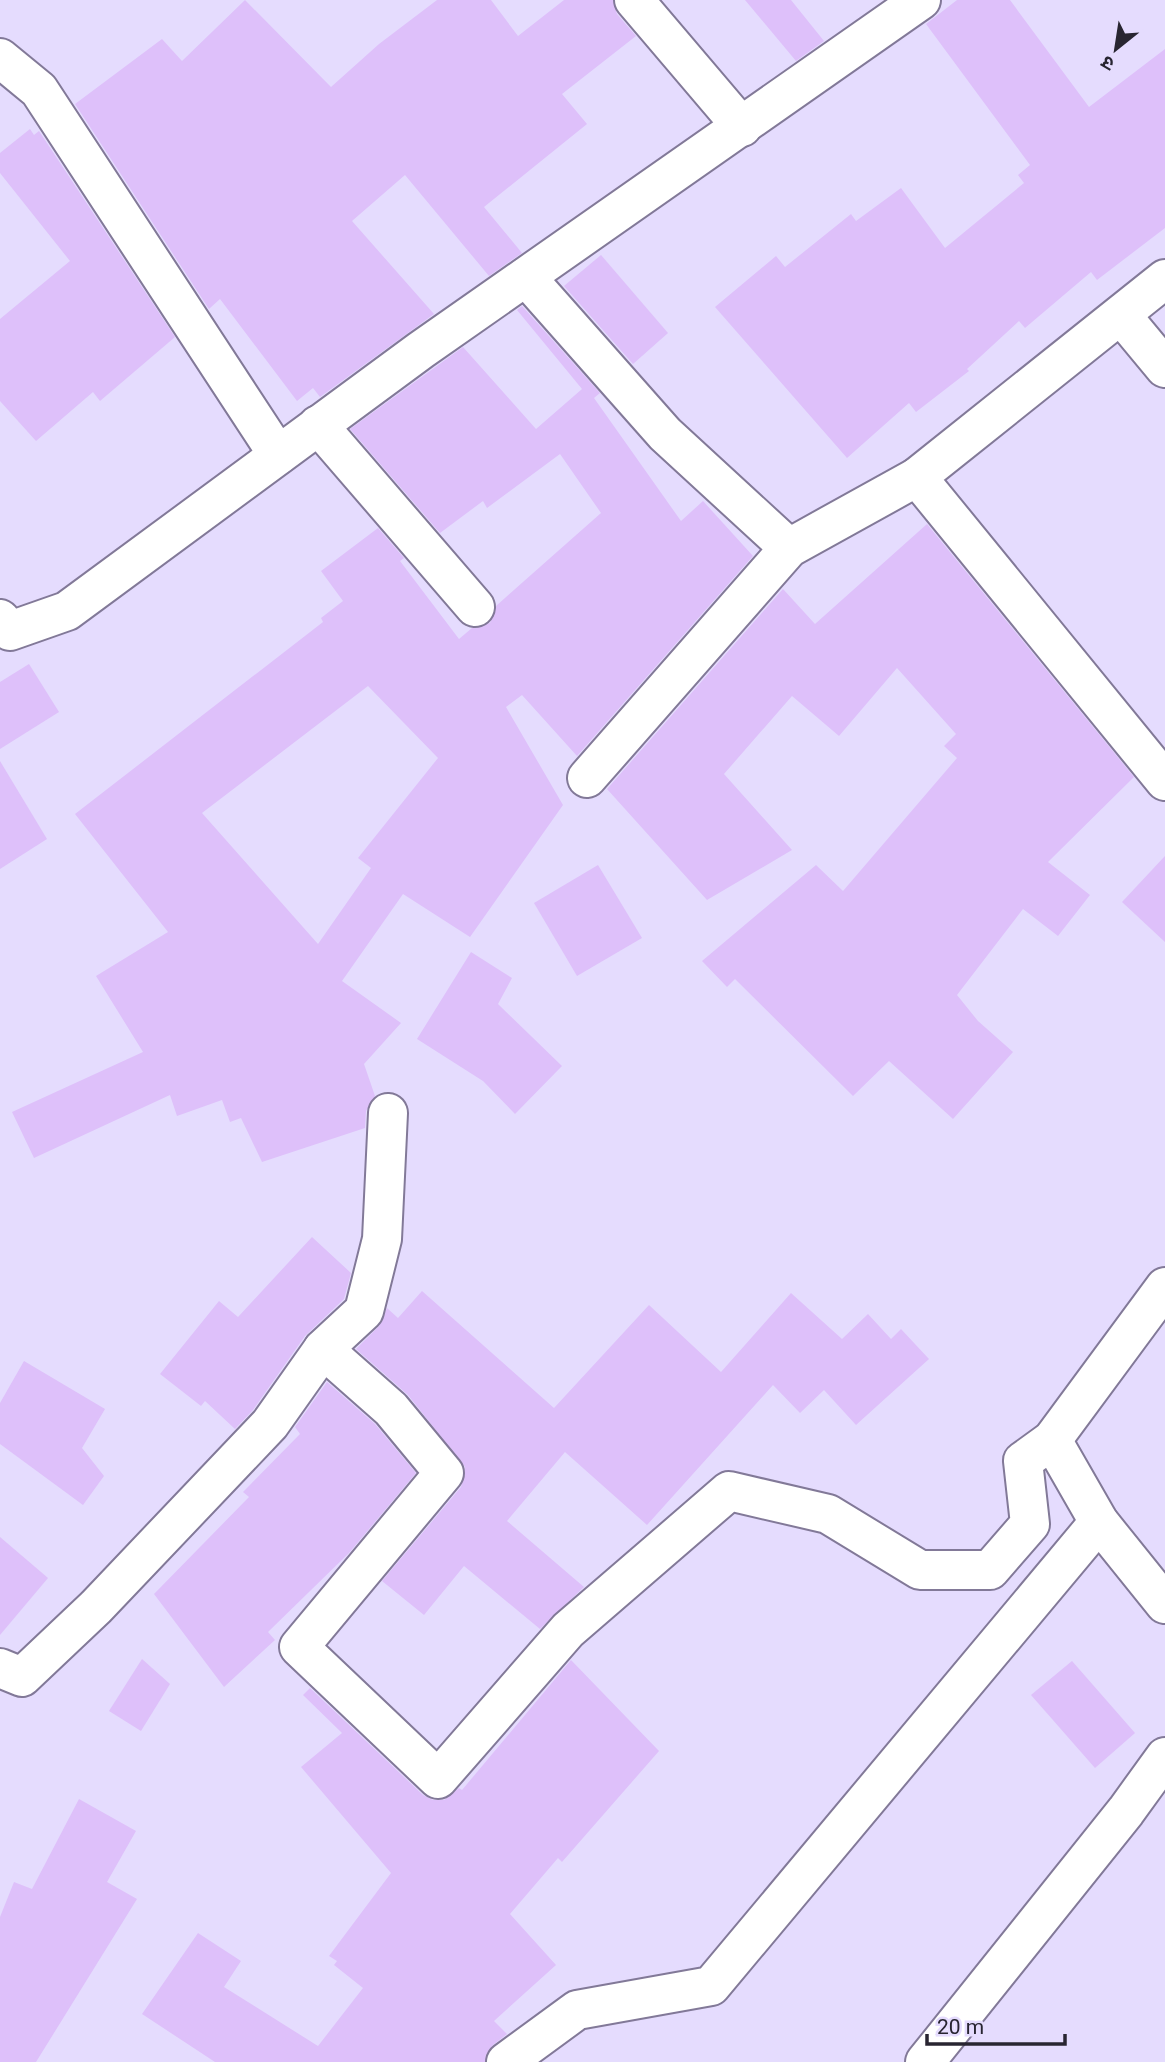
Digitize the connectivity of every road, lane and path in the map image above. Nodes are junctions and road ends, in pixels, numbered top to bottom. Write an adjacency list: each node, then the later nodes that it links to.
1 (634, 0): 4 (street)
2 (921, 0): 4 (street)
3 (0, 58): 10 (street)
4 (742, 127): 5 (street)
5 (526, 277): 9 (street); 12 (street)
6 (1165, 279): 7 (street)
7 (1121, 314): 8 (street); 11 (street)
8 (1165, 368)
9 (318, 425): 10 (street); 13 (street)
10 (278, 455): 14 (street)
11 (917, 477): 12 (street); 16 (street)
12 (789, 548): 15 (street)
13 (475, 607)
14 (0, 619)
15 (587, 778)
16 (1165, 781)
17 (388, 1114): 19 (street)
18 (1165, 1287): 20 (street)
19 (323, 1349): 20 (street); 23 (street)
20 (1052, 1440): 21 (street)
21 (1099, 1522): 22 (street); 25 (street)
22 (1165, 1604)
23 (0, 1668)
24 (1165, 1757): 26 (street)
25 (506, 2062)
26 (925, 2062)

